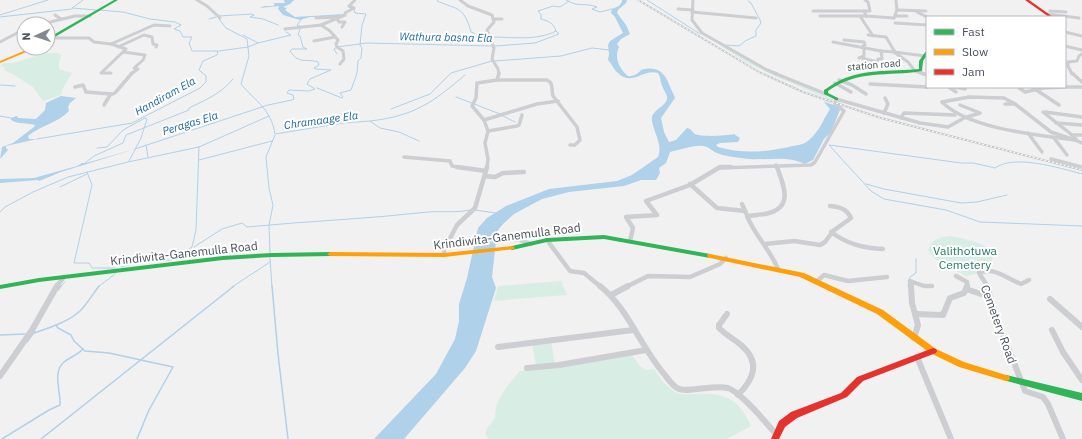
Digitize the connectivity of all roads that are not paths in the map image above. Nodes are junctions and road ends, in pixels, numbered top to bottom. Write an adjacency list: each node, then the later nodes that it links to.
1 (116, 0): 18 (main road)
2 (197, 0): 31 (street)
3 (355, 0): 17 (street)
4 (460, 0): 38 (street)
5 (693, 0): 11 (street)
6 (865, 0): 13 (street)
7 (1027, 0): 19 (main road)
8 (896, 1): 10 (street)
9 (678, 9): 11 (street)
10 (897, 10): 14 (street); 29 (street)
11 (692, 11): 34 (street); 95 (street)
12 (813, 11): 13 (street)
13 (864, 11): 25 (street)
14 (914, 11): 15 (street); 30 (street)
15 (926, 11)
16 (1066, 12): 19 (street)
17 (345, 13): 21 (street); 37 (street)
18 (87, 14): 22 (street); 22 (street); 50 (main road)
19 (1048, 14): 27 (street)
20 (55, 15): 36 (street)
21 (331, 15)
22 (75, 16): 36 (street)
23 (820, 16): 24 (street)
24 (860, 16): 25 (street); 52 (street)
25 (866, 16): 29 (street)
26 (907, 16): 29 (street)
27 (1064, 16)
28 (1066, 16): 35 (street)
29 (895, 17): 43 (street)
30 (926, 17)
31 (220, 18)
32 (316, 18): 37 (street)
33 (502, 18): 38 (street)
34 (756, 18)
35 (1079, 18)
36 (61, 19): 39 (street)
37 (336, 19): 41 (street); 42 (street); 46 (street)
38 (494, 19): 78 (street)
39 (56, 20)
40 (302, 24): 45 (street)
41 (334, 24)
42 (321, 25): 45 (street); 54 (street)
43 (926, 25)
44 (170, 26): 60 (street)
45 (306, 27): 47 (street)
46 (342, 27)
47 (285, 29)
48 (1066, 32): 53 (street)
49 (16, 34): 58 (street)
50 (56, 34)
51 (868, 35): 52 (street)
52 (873, 36): 67 (street)
53 (1082, 36)
54 (336, 37): 57 (street); 73 (street)
55 (56, 39): 60 (street)
56 (844, 40): 64 (street)
57 (314, 41)
58 (0, 42)
59 (833, 42): 64 (street)
60 (111, 44): 62 (street)
61 (1066, 46): 68 (street)
62 (118, 47): 63 (street); 66 (street)
63 (156, 47)
64 (864, 47): 65 (street); 65 (street)
65 (881, 51): 67 (street)
66 (123, 52): 76 (street); 94 (street)
67 (894, 52): 69 (street); 75 (street)
68 (1082, 53): 71 (street)
69 (926, 54): 75 (main road, station road)
70 (16, 55): 72 (main road)
71 (1080, 61): 74 (street)
72 (0, 62)
73 (340, 64)
74 (1066, 65): 81 (street)
75 (915, 72): 77 (street); 79 (main road, station road)
76 (111, 73)
77 (926, 75)
78 (497, 80): 99 (street); 111 (street)
79 (837, 81): 92 (street); 95 (main road, station road); 96 (street)
80 (870, 84): 83 (street)
81 (1082, 84): 84 (street)
82 (75, 87): 94 (street)
83 (926, 87)
84 (1066, 87)
85 (950, 88): 93 (street)
86 (960, 88): 90 (street)
87 (1019, 88): 91 (street)
88 (1034, 88): 91 (street)
89 (1045, 88): 91 (street)
90 (966, 89)
91 (1038, 90): 104 (street)
92 (852, 92)
93 (956, 92)
94 (111, 94): 102 (street)
95 (826, 94): 98 (main road)
96 (866, 94)
97 (885, 98): 105 (street)
98 (836, 99): 105 (street); 126 (street)
99 (558, 101): 111 (street); 121 (street)
100 (1006, 104): 101 (street)
101 (1014, 104): 107 (street); 119 (street)
102 (104, 105)
103 (960, 105): 108 (street)
104 (1059, 105)
105 (884, 113): 110 (street)
106 (522, 116): 114 (street)
107 (962, 116): 108 (street); 110 (street)
108 (967, 117): 110 (street); 115 (street)
109 (1082, 117): 112 (street)
110 (902, 118)
111 (484, 120): 114 (street)
112 (1056, 123): 113 (street); 116 (street)
113 (1082, 125)
114 (488, 131): 129 (street)
115 (1028, 133): 118 (street); 122 (street)
116 (1072, 135): 117 (street); 119 (street)
117 (1082, 135)
118 (1054, 138): 119 (street); 123 (street)
119 (1075, 140): 120 (street)
120 (1082, 143)
121 (570, 146)
122 (1042, 152)
123 (1067, 155)
124 (404, 157): 129 (street)
125 (1051, 159): 127 (street)
126 (776, 165): 130 (street); 134 (street)
127 (1082, 166)
128 (524, 172): 129 (street)
129 (485, 173): 142 (street)
130 (690, 184): 133 (street); 138 (street)
131 (742, 204): 133 (street)
132 (830, 206): 135 (street)
133 (745, 211): 134 (street)
134 (747, 216): 140 (street)
135 (831, 232): 140 (street); 141 (street)
136 (512, 240): 139 (street)
137 (547, 240): 138 (main road, Krindiwita-Ganemulla Road); 139 (main road, Krindiwita-Ganemulla Road); 153 (street)
138 (630, 241): 143 (main road, Krindiwita-Ganemulla Road)
139 (531, 244): 142 (main road, Krindiwita-Ganemulla Road)
140 (765, 244): 144 (street)
141 (883, 249)
142 (444, 255): 146 (main road, Krindiwita-Ganemulla Road)
143 (726, 258): 144 (main road, Krindiwita-Ganemulla Road); 153 (street)
144 (778, 269): 149 (main road, Krindiwita-Ganemulla Road)
145 (956, 276): 152 (street)
146 (64, 277): 151 (main road, Krindiwita-Ganemulla Road); 167 (street)
147 (887, 277): 149 (street)
148 (1029, 280): 154 (street, Cemetery Road)
149 (816, 282): 161 (main road, Krindiwita-Ganemulla Road)
150 (932, 286): 157 (street)
151 (0, 287)
152 (966, 289): 154 (street); 157 (street)
153 (611, 295): 159 (street)
154 (990, 297): 169 (street, Cemetery Road)
155 (1050, 298): 158 (street)
156 (727, 314): 170 (street)
157 (915, 314): 161 (street)
158 (1082, 327)
159 (632, 330): 162 (street); 163 (street)
160 (1052, 330): 168 (street)
161 (914, 338): 164 (main road, Krindiwita-Ganemulla Road)
162 (498, 347)
163 (646, 350): 166 (street); 170 (street)
164 (933, 351): 165 (main road); 169 (main road, Krindiwita-Ganemulla Road)
165 (917, 357): 172 (main road); 173 (street)
166 (527, 368)
167 (0, 376)
168 (1082, 380)
169 (1020, 382): 171 (main road, Krindiwita-Ganemulla Road); 174 (street)
170 (738, 394): 172 (street)
171 (1082, 397)
172 (776, 436)
173 (951, 439)
174 (1063, 439)

